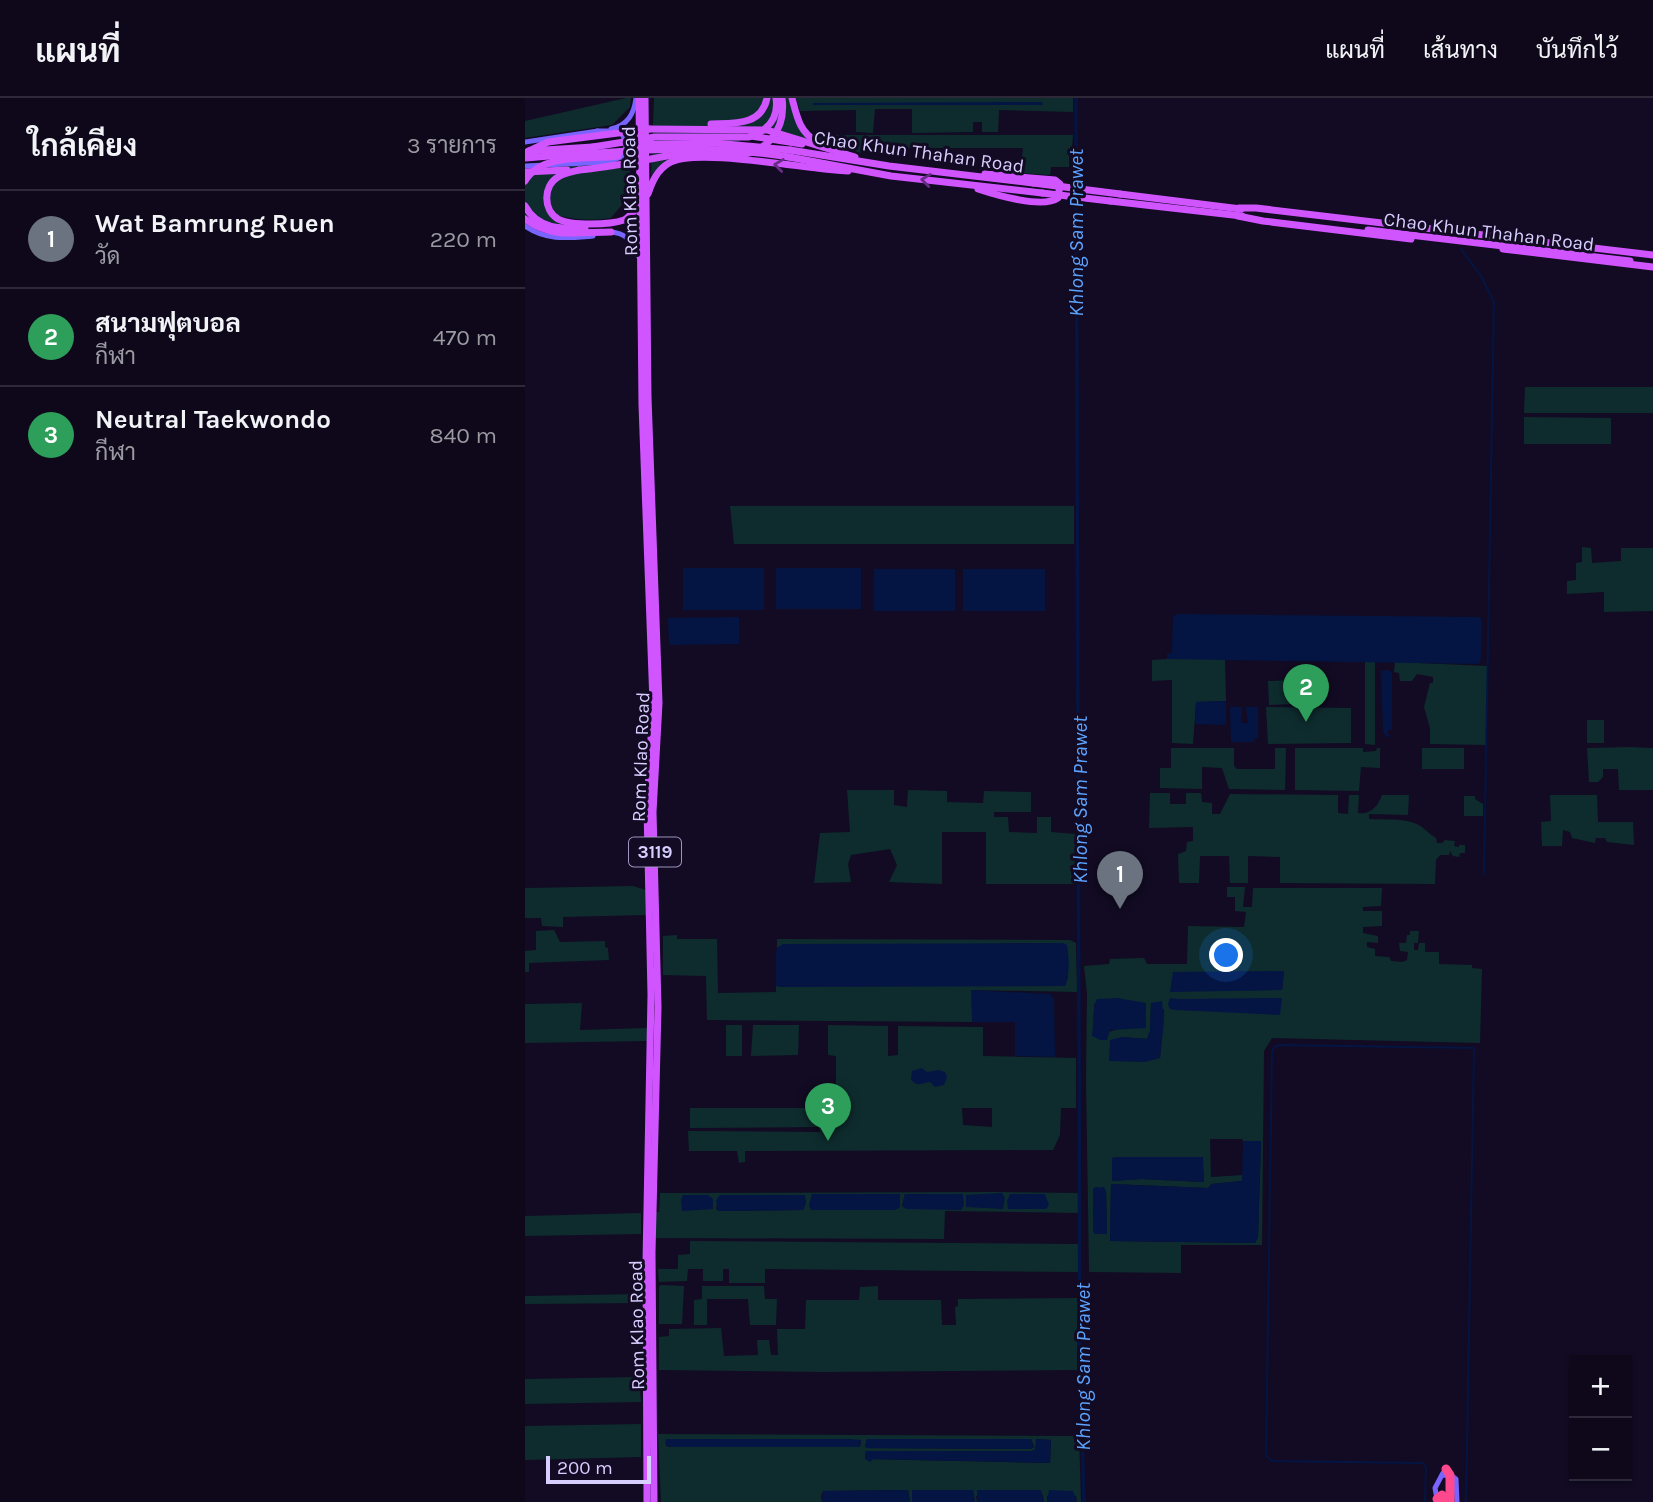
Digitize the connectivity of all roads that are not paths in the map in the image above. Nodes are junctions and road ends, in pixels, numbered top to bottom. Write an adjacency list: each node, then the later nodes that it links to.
1 (637, 98): 8 (main road); 25 (main road, Rom Klao Road / 3119)
2 (647, 98): 26 (main road, Rom Klao Road / 3119)
3 (767, 98): 7 (main road)
4 (776, 98): 10 (main road, bridge)
5 (782, 98): 19 (main road, bridge)
6 (792, 98): 11 (main road)
7 (649, 129): 11 (main road); 13 (main road, bridge)
8 (597, 131): 9 (main road); 18 (main road)
9 (525, 142)
10 (593, 147): 13 (main road, bridge); 14 (main road, Chao Khun Thahan Road, bridge)
11 (827, 148): 16 (main road); 17 (main road)
12 (651, 150): 14 (main road, Chao Khun Thahan Road, bridge); 15 (main road, bridge); 23 (main road, bridge)
13 (525, 152)
14 (789, 153): 17 (main road, Chao Khun Thahan Road); 21 (main road, Chao Khun Thahan Road)
15 (525, 158)
16 (682, 159): 21 (main road, one-way to 16); 26 (main road)
17 (873, 164): 22 (main road, Chao Khun Thahan Road)
18 (525, 166)
19 (579, 170): 20 (main road, bridge); 28 (main road)
20 (525, 172)
21 (869, 172): 24 (main road, Chao Khun Thahan Road, one-way to 21)
22 (978, 177): 24 (main road); 29 (main road, Chao Khun Thahan Road, bridge)
23 (525, 181)
24 (969, 185): 29 (main road, Chao Khun Thahan Road, bridge)
25 (639, 194): 28 (main road); 37 (main road, Rom Klao Road / 3119)
26 (646, 202): 42 (main road, Rom Klao Road / 3119)
27 (525, 206): 28 (main road)
28 (636, 209)
29 (1239, 212): 33 (main road, Chao Khun Thahan Road); 35 (main road, Chao Khun Thahan Road); 38 (main road, Chao Khun Thahan Road, bridge)
30 (525, 219): 32 (main road)
31 (525, 226): 32 (main road)
32 (611, 232): 37 (main road)
33 (1502, 237): 34 (main road, Chao Khun Thahan Road); 35 (main road)
34 (1514, 239): 36 (main road); 38 (main road, Chao Khun Thahan Road)
35 (1502, 249): 36 (main road, Chao Khun Thahan Road)
36 (1514, 251): 38 (main road, Chao Khun Thahan Road)
37 (640, 259): 41 (main road, Rom Klao Road / 3119)
38 (1653, 261)
39 (1447, 1476): 40 (highway); 40 (main road); 43 (main road)
40 (1443, 1501)
41 (647, 1502)
42 (654, 1502)
43 (1457, 1502)

